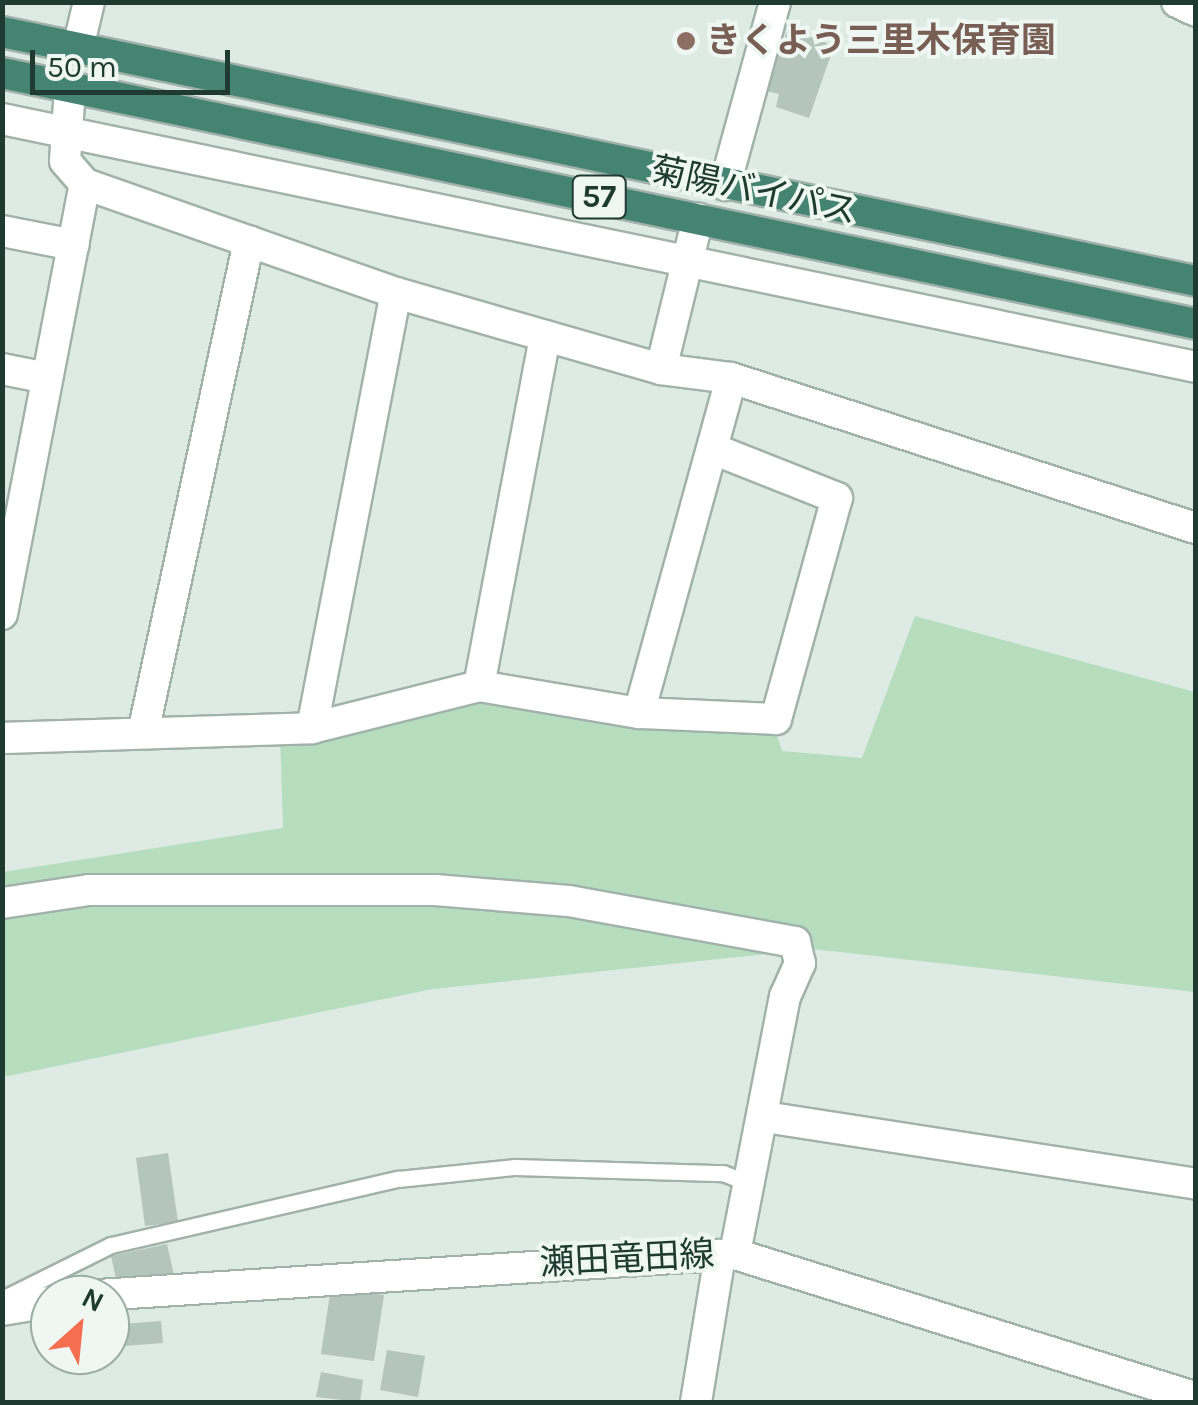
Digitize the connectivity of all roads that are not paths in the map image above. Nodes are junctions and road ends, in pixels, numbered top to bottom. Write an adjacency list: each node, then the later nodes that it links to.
1 (89, 2): 6 (street)
2 (776, 2): 12 (street)
3 (1177, 2): 4 (street)
4 (1196, 12)
5 (2, 32): 6 (highway, 菊陽バイパス / 57)
6 (78, 48): 12 (highway, 菊陽バイパス / 57)
7 (2, 73): 8 (highway, 菊陽バイパス / 57)
8 (70, 87): 10 (street); 13 (highway, 菊陽バイパス / 57)
9 (2, 120): 10 (street)
10 (62, 132): 11 (street); 17 (street)
11 (85, 184): 15 (street); 16 (street)
12 (726, 185): 18 (highway, 菊陽バイパス / 57)
13 (698, 218): 17 (street); 20 (highway, 菊陽バイパス / 57)
14 (2, 231): 16 (street)
15 (250, 241): 19 (street); 34 (street)
16 (74, 245): 25 (street)
17 (686, 263): 22 (street); 24 (street)
18 (1196, 281)
19 (396, 293): 21 (street); 33 (street)
20 (1196, 324)
21 (545, 336): 24 (street); 31 (street)
22 (1196, 366)
23 (2, 369): 25 (street)
24 (661, 369): 26 (street)
25 (47, 378): 28 (street)
26 (731, 378): 27 (street); 29 (street)
27 (713, 449): 32 (street); 32 (street)
28 (11, 520): 30 (street)
29 (1196, 528)
30 (2, 614)
31 (478, 686): 32 (street); 33 (street)
32 (639, 713)
33 (312, 728): 34 (street)
34 (143, 733): 35 (street)
35 (2, 738)
36 (2, 903): 37 (street)
37 (764, 1117): 38 (street); 39 (street)
38 (750, 1184): 40 (street); 42 (lane)
39 (1196, 1184)
40 (727, 1255): 41 (street, 瀬田竜田線); 45 (street, 瀬田竜田線); 46 (street)
41 (130, 1293)
42 (2, 1299)
43 (30, 1305): 44 (street)
44 (2, 1310)
45 (1196, 1398)
46 (696, 1402)

